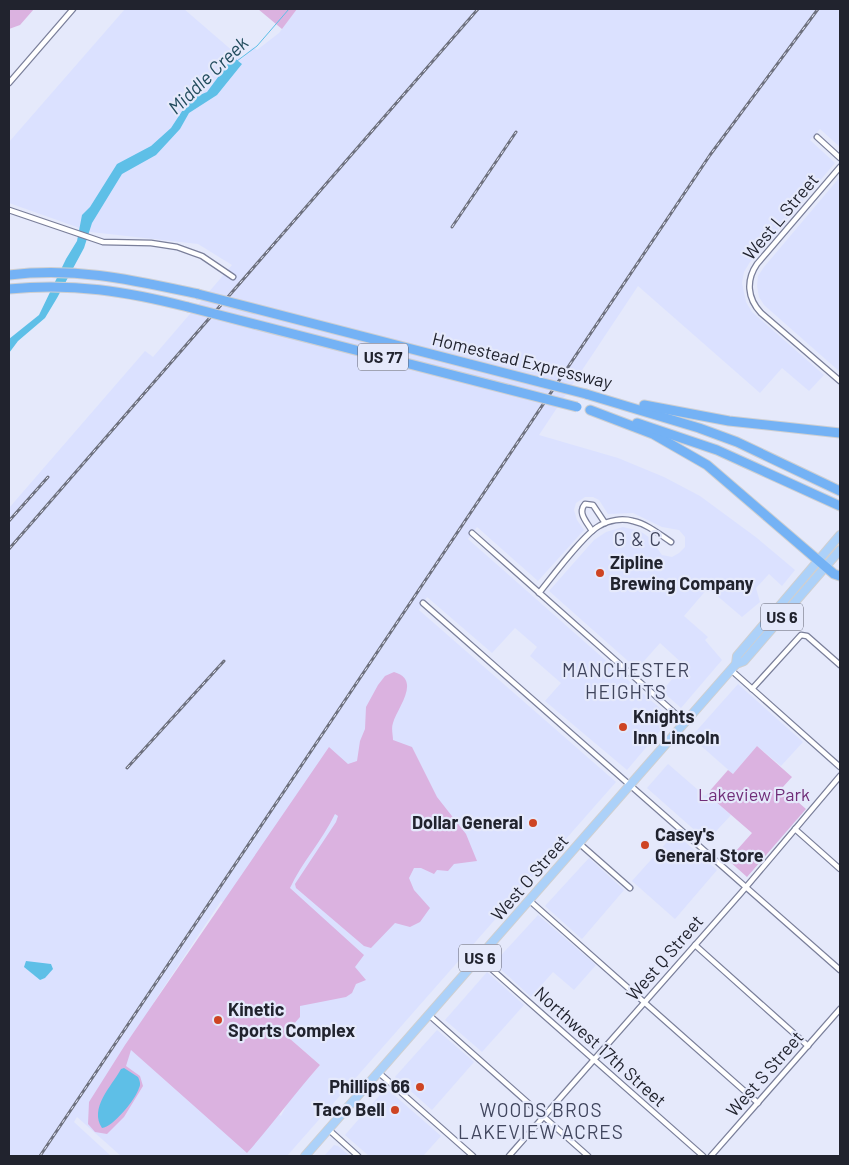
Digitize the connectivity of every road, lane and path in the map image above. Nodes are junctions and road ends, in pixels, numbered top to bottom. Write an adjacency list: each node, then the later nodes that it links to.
1 (73, 9): 2 (street)
2 (9, 83)
3 (817, 137): 4 (street)
4 (840, 158)
5 (840, 167): 12 (street, West L Street)
6 (9, 210): 10 (street)
7 (9, 270): 8 (highway)
8 (32, 273): 9 (highway, Homestead Expressway / US 77); 13 (highway, Homestead Expressway / US 77, bridge)
9 (9, 275)
10 (233, 277)
11 (9, 289): 14 (highway, Homestead Expressway / US 77, bridge)
12 (840, 382)
13 (606, 400): 15 (highway); 16 (highway, Homestead Expressway / US 77)
14 (590, 410): 17 (highway, Homestead Expressway / US 77); 24 (highway)
15 (840, 433)
16 (840, 491)
17 (840, 506)
18 (605, 524): 19 (street); 19 (street); 22 (street)
19 (592, 531): 26 (street)
20 (472, 533): 26 (street)
21 (840, 535): 24 (main road, West O Street / US 6)
22 (671, 542)
23 (840, 550): 24 (main road, West O Street / US 6)
24 (822, 563): 25 (highway); 29 (main road, West O Street / US 6)
25 (840, 576)
26 (538, 593): 31 (street)
27 (423, 603): 34 (street)
28 (840, 665): 30 (street)
29 (733, 666): 30 (street); 31 (main road, West O Street / US 6)
30 (752, 689): 32 (street)
31 (686, 722): 34 (main road, West O Street / US 6)
32 (840, 767)
33 (840, 776): 35 (street, West Q Street)
34 (632, 786): 36 (main road, West O Street / US 6); 38 (street)
35 (795, 829): 37 (street); 38 (street, West Q Street)
36 (580, 844): 39 (street); 40 (main road, West O Street / US 6)
37 (840, 869)
38 (746, 887): 41 (street, West Q Street); 43 (street)
39 (630, 888)
40 (530, 901): 42 (main road, West O Street / US 6); 44 (street)
41 (695, 945): 44 (street, West Q Street); 47 (street)
42 (479, 958): 46 (main road, West O Street / US 6); 48 (street, Northwest 17th Street)
43 (840, 970)
44 (644, 1002): 48 (street, West Q Street); 50 (street)
45 (840, 1009): 47 (street, West S Street)
46 (429, 1015): 49 (main road, West O Street / US 6); 51 (street)
47 (808, 1046): 50 (street, West S Street)
48 (594, 1060): 51 (street, West Q Street); 58 (street, Northwest 17th Street)
49 (378, 1072): 52 (main road, West O Street / US 6); 55 (street)
50 (758, 1103): 59 (street, West S Street)
51 (544, 1117): 56 (street, West Q Street); 57 (street)
52 (328, 1130): 53 (main road, West O Street / US 6); 54 (street)
53 (305, 1156)
54 (358, 1156)
55 (473, 1156)
56 (509, 1156)
57 (588, 1156)
58 (703, 1156)
59 (711, 1156)

